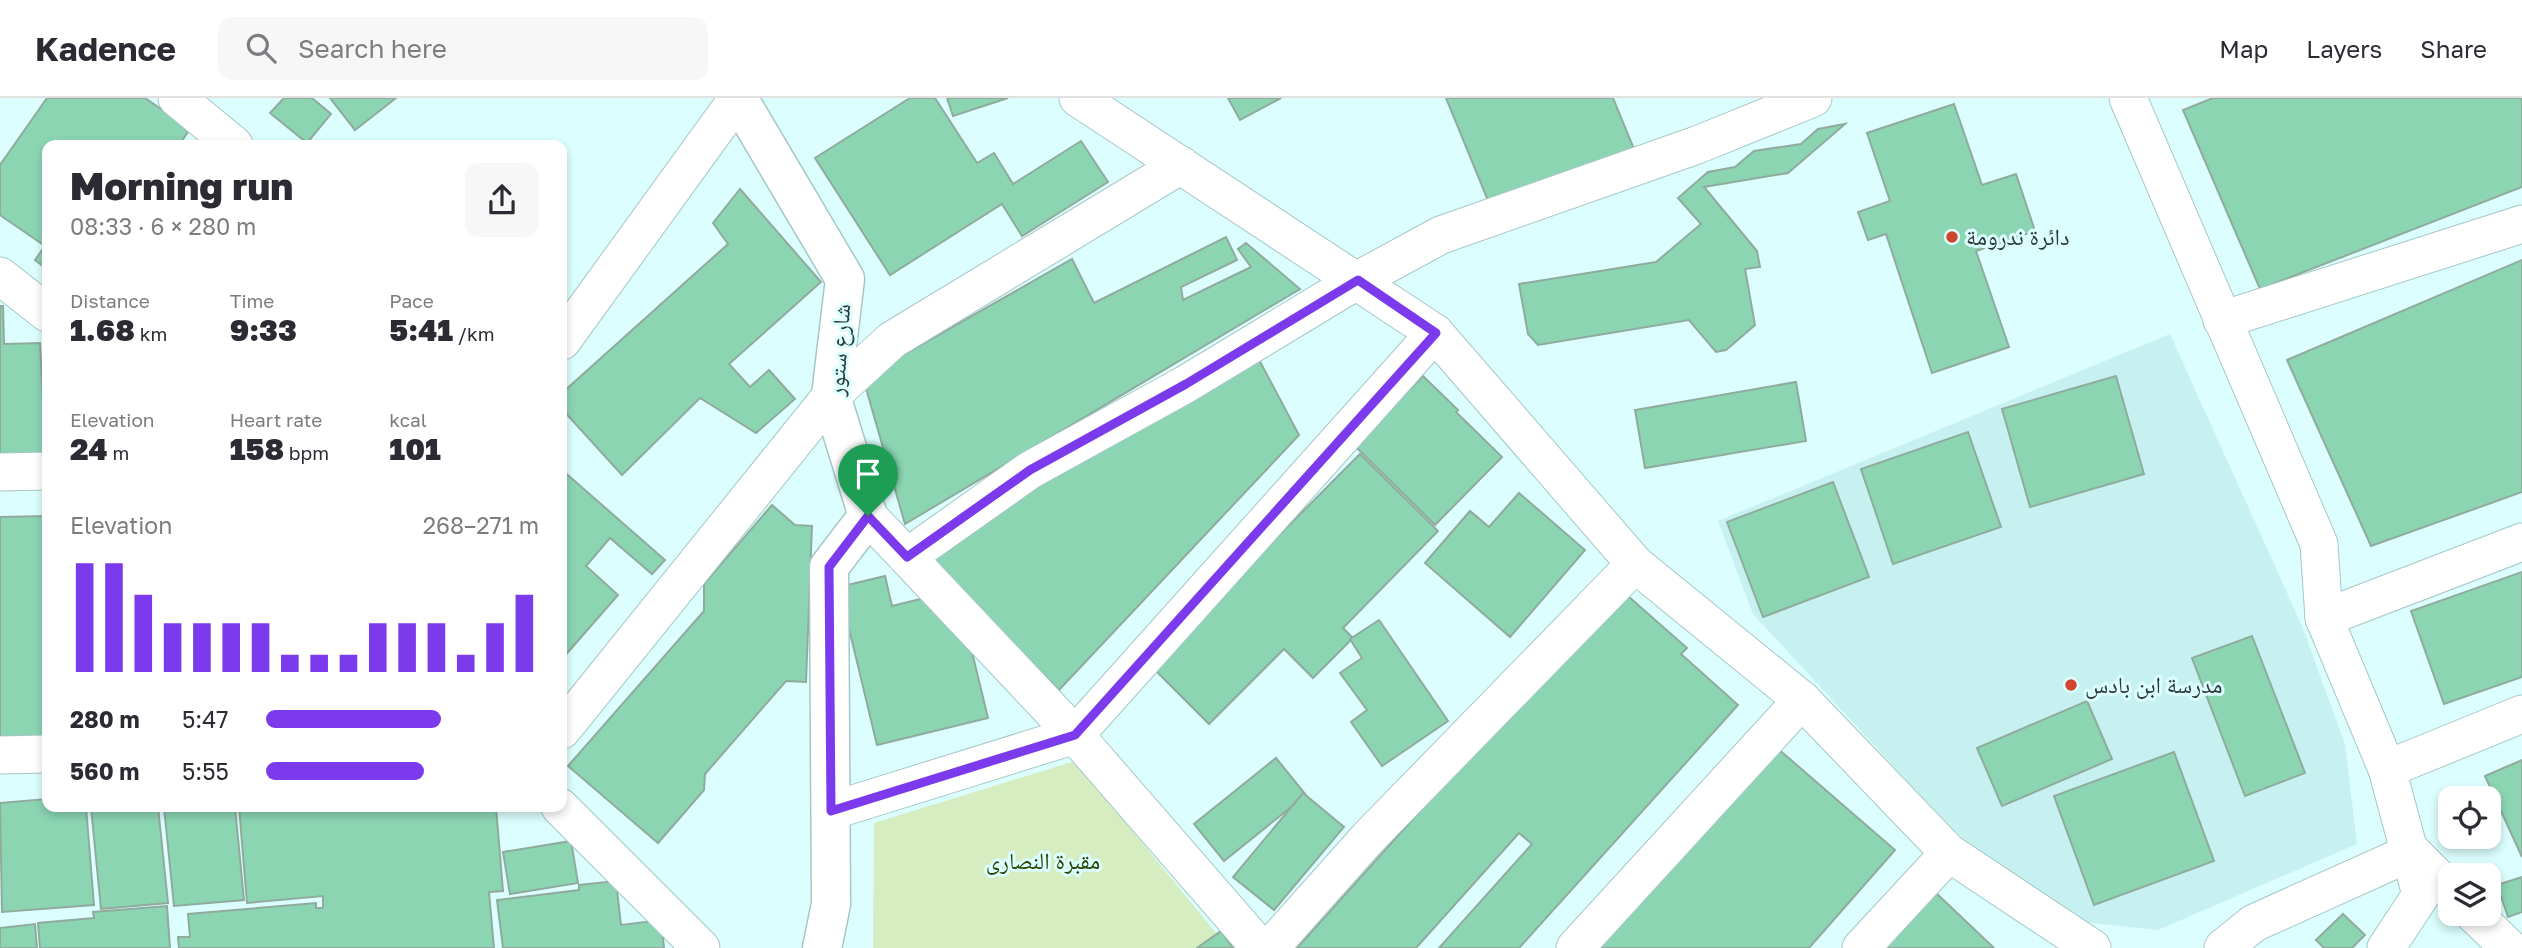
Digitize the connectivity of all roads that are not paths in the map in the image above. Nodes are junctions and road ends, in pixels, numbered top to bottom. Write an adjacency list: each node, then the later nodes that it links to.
1 (177, 98): 6 (street)
2 (738, 98): 14 (street); 15 (street, شارع ستور)
3 (1078, 98): 7 (street)
4 (1813, 98): 10 (street)
5 (2139, 102): 12 (street)
6 (228, 140)
7 (1181, 165): 10 (street); 15 (street)
8 (2522, 224): 12 (street)
9 (0, 276): 11 (street)
10 (1358, 280): 13 (street); 20 (street)
11 (42, 309)
12 (2222, 320): 22 (street)
13 (1436, 333): 21 (street); 26 (street)
14 (567, 334)
15 (831, 396): 18 (street, شارع ستور); 25 (street)
16 (42, 471): 17 (street)
17 (0, 472)
18 (868, 516): 20 (street); 30 (street)
19 (2522, 542): 22 (street)
20 (907, 557): 26 (street)
21 (1635, 564): 23 (street); 39 (street)
22 (2324, 618): 29 (street)
23 (1802, 700): 33 (street); 40 (street)
24 (2522, 714): 29 (street)
25 (567, 724)
26 (1075, 735): 30 (street); 38 (street)
27 (42, 754): 28 (street)
28 (0, 755)
29 (2387, 769): 32 (street)
30 (831, 811): 37 (street)
31 (565, 812): 36 (street)
32 (2412, 852): 34 (street); 43 (street); 44 (street)
33 (1949, 853): 41 (street); 42 (street)
34 (2438, 878)
35 (2486, 926): 45 (street)
36 (701, 948)
37 (822, 948)
38 (1260, 948)
39 (1270, 948)
40 (1575, 948)
41 (1861, 948)
42 (2092, 948)
43 (2223, 948)
44 (2386, 948)
45 (2509, 948)

